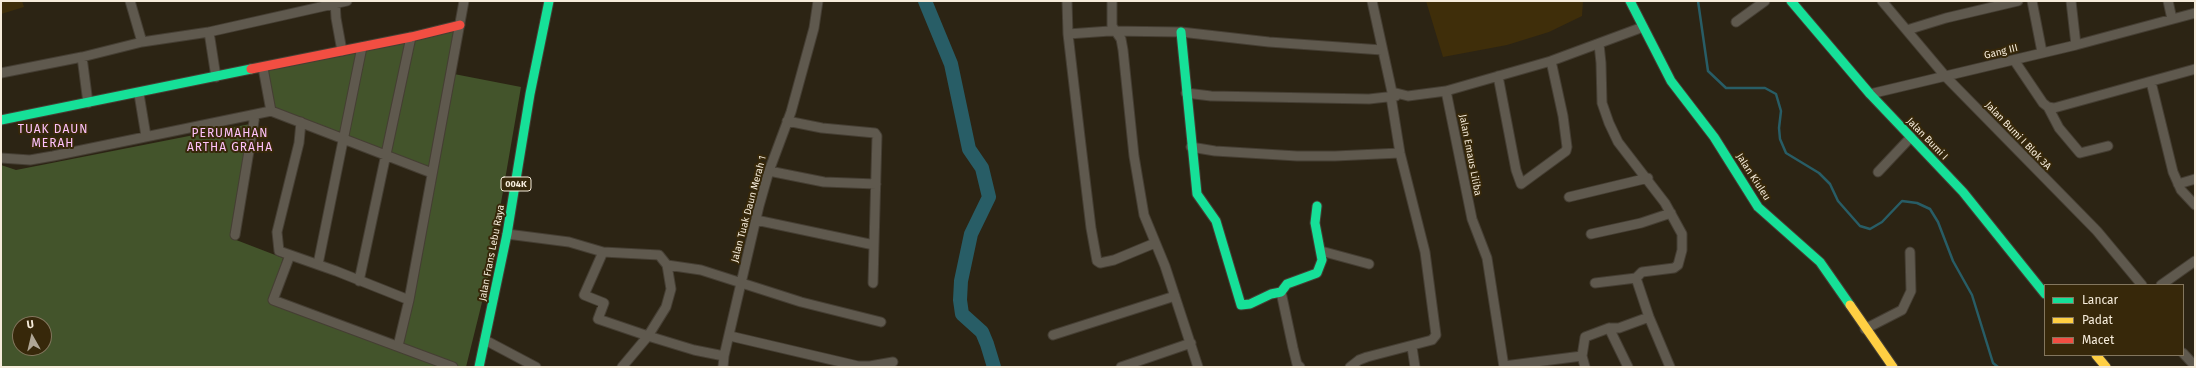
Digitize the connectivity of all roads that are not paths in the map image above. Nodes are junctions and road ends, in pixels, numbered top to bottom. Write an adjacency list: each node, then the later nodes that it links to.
1 (130, 1): 29 (street)
2 (347, 1): 17 (street)
3 (464, 1): 21 (street)
4 (549, 1): 78 (street, Jalan Frans Lebu Raya / 004K)
5 (818, 1): 56 (street, Jalan Tuak Daun Merah 1)
6 (1067, 1): 27 (street)
7 (1112, 1): 25 (street)
8 (1372, 1): 33 (street)
9 (1630, 1): 22 (street, Jalan Kiuleu)
10 (1765, 1): 20 (street)
11 (1791, 1): 49 (street, Jalan Bumi I)
12 (1882, 1): 23 (street, Jalan Bumi I Blok 3A)
13 (2018, 1): 23 (street)
14 (2032, 1): 35 (street)
15 (2071, 1): 31 (street)
16 (2168, 1): 19 (street)
17 (336, 2): 24 (street); 34 (street)
18 (2195, 13): 19 (street, Gang III)
19 (2172, 19): 31 (street, Gang III)
20 (1736, 22)
21 (460, 25): 28 (street); 68 (street)
22 (1643, 27): 30 (street); 105 (street, Jalan Kiuleu)
23 (1907, 30): 43 (street, Jalan Bumi I Blok 3A)
24 (209, 32): 29 (street); 44 (street)
25 (1115, 32): 26 (street); 27 (street); 81 (street)
26 (1181, 32): 33 (street); 48 (street)
27 (1068, 34): 81 (street)
28 (411, 37): 32 (street); 64 (street)
29 (142, 42): 36 (street)
30 (1598, 44): 38 (street); 69 (street)
31 (2076, 45): 35 (street, Gang III)
32 (362, 47): 34 (street); 60 (street)
33 (1382, 50): 50 (street)
34 (342, 51): 39 (street)
35 (2042, 52): 37 (street, Gang III)
36 (82, 58): 41 (street); 51 (street)
37 (2014, 60): 43 (street, Gang III); 52 (street)
38 (1551, 61): 42 (street); 42 (street)
39 (263, 68): 44 (street); 53 (street)
40 (2195, 69): 45 (street)
41 (1, 73)
42 (1498, 76): 46 (street)
43 (1946, 76): 49 (street, Gang III); 96 (street, Jalan Bumi I Blok 3A)
44 (216, 77): 47 (street)
45 (2151, 82): 52 (street); 72 (street)
46 (1446, 91): 50 (street); 118 (street, Jalan Emaus Liliba)
47 (139, 94): 51 (street); 58 (street)
48 (1186, 94): 50 (street); 62 (street)
49 (1870, 94): 59 (street, Jalan Bumi I)
50 (1395, 96): 63 (street)
51 (88, 103): 55 (street)
52 (2048, 107): 61 (street)
53 (271, 111): 54 (street); 57 (street)
54 (255, 115): 58 (street); 80 (street)
55 (1, 120)
56 (787, 121): 66 (street, Jalan Tuak Daun Merah 1); 71 (street)
57 (301, 122): 60 (street); 86 (street)
58 (146, 136): 65 (street)
59 (1911, 137): 67 (street); 99 (street, Jalan Bumi I)
60 (343, 140): 64 (street); 88 (street)
61 (2108, 146)
62 (1191, 147): 63 (street); 98 (street)
63 (1400, 153): 112 (street)
64 (386, 156): 68 (street); 92 (street)
65 (1, 158)
66 (769, 171): 71 (street); 77 (street, Jalan Tuak Daun Merah 1)
67 (1878, 172)
68 (432, 173): 101 (street)
69 (1648, 178): 73 (street); 76 (street)
70 (2195, 179): 72 (street)
71 (876, 184): 82 (street)
72 (2178, 184): 74 (street)
73 (1569, 197)
74 (2195, 205)
75 (1317, 206): 84 (street)
76 (1671, 213): 79 (street); 91 (street)
77 (756, 220): 82 (street); 93 (street, Jalan Tuak Daun Merah 1)
78 (508, 234): 83 (street); 109 (street, Jalan Frans Lebu Raya / 004K)
79 (1591, 234)
80 (235, 235)
81 (1155, 243): 100 (street)
82 (874, 245): 94 (street)
83 (603, 252): 90 (street); 107 (street)
84 (1321, 252): 89 (street); 98 (street)
85 (1910, 252): 105 (street)
86 (290, 255): 88 (street); 111 (street)
87 (2195, 261): 97 (street)
88 (318, 264): 92 (street)
89 (1369, 264)
90 (667, 265): 93 (street); 107 (street)
91 (1636, 278): 95 (street); 102 (street)
92 (359, 280): 101 (street)
93 (741, 283): 103 (street); 108 (street, Jalan Tuak Daun Merah 1)
94 (873, 283)
95 (1595, 283)
96 (2141, 284)
97 (2162, 284)
98 (1281, 292): 127 (street)
99 (2044, 293)
100 (1175, 296): 106 (street); 110 (street)
101 (409, 300): 111 (street)
102 (1649, 317): 104 (street); 132 (street)
103 (880, 322)
104 (1609, 328): 115 (street); 131 (street)
105 (1865, 329): 133 (street, Jalan Kiuleu)
106 (1053, 335)
107 (648, 336): 114 (street); 123 (street)
108 (730, 336): 114 (street, Jalan Tuak Daun Merah 1); 117 (street)
109 (485, 340): 121 (street, Jalan Frans Lebu Raya / 004K); 122 (street)
110 (1191, 343): 125 (street); 126 (street)
111 (398, 346): 120 (street)
112 (1412, 347): 128 (street); 129 (street)
113 (2184, 354): 119 (street)
114 (724, 356): 124 (street, Jalan Tuak Daun Merah 1)
115 (1582, 356): 118 (street); 130 (street)
116 (2097, 356): 134 (street)
117 (893, 362)
118 (1504, 366)
119 (2195, 366)
120 (453, 367)
121 (479, 367)
122 (536, 367)
123 (622, 367)
124 (723, 367)
125 (1121, 367)
126 (1198, 367)
127 (1300, 367)
128 (1350, 367)
129 (1415, 367)
130 (1585, 367)
131 (1628, 367)
132 (1670, 367)
133 (1893, 367)
134 (2106, 367)

